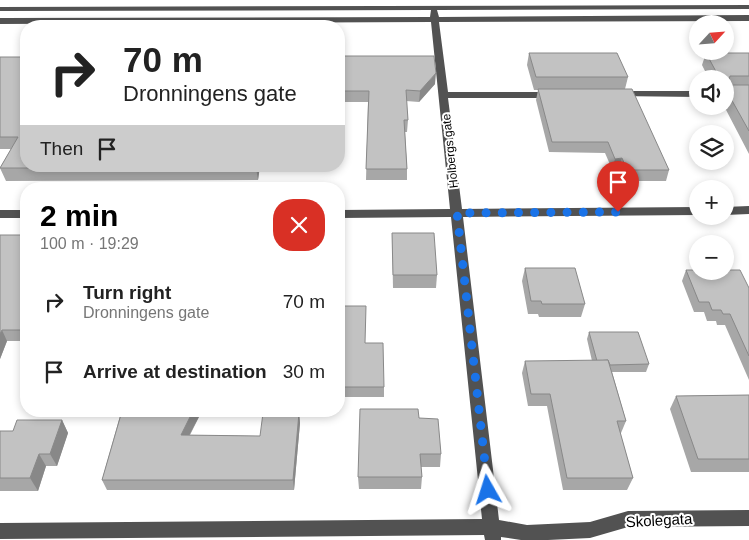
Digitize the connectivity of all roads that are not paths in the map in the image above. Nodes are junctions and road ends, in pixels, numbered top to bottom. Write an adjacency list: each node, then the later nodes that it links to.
1 (749, 7): 3 (street)
2 (0, 9): 3 (street)
3 (435, 9): 4 (street); 6 (street); 10 (street, Holbergs gate)
4 (749, 18)
5 (20, 20): 7 (street)
6 (36, 20)
7 (0, 21)
8 (610, 94): 9 (street)
9 (689, 94)
10 (444, 95): 11 (street); 15 (street, Holbergs gate)
11 (561, 95)
12 (734, 210): 13 (street)
13 (749, 210)
14 (689, 211): 15 (street)
15 (457, 213): 18 (street); 21 (street, Holbergs gate)
16 (0, 214): 17 (street)
17 (20, 214)
18 (345, 214)
19 (749, 518): 21 (street, Skolegata)
20 (0, 531): 21 (street, Skolegata)
21 (493, 534)

